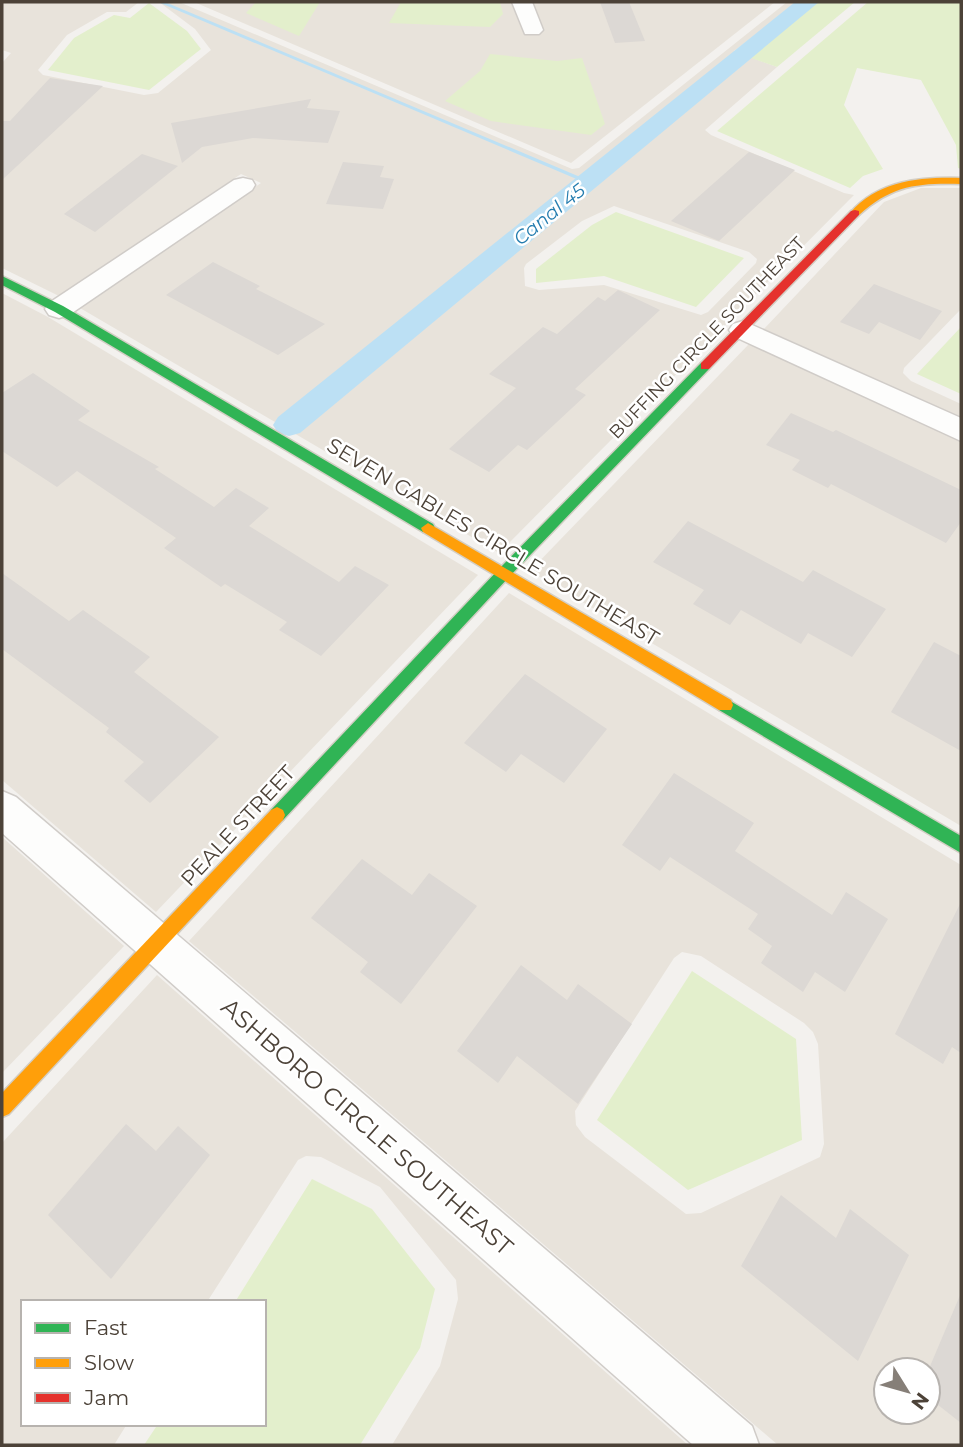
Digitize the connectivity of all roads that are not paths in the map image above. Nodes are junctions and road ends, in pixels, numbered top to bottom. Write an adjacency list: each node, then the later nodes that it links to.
1 (522, 2): 2 (street)
2 (532, 30)
3 (961, 181): 7 (street, BUFFING CIRCLE SOUTHEAST)
4 (243, 185): 6 (street)
5 (2, 280): 6 (street, SEVEN GABLES CIRCLE SOUTHEAST)
6 (59, 309): 9 (street, SEVEN GABLES CIRCLE SOUTHEAST)
7 (743, 330): 8 (street); 9 (street, BUFFING CIRCLE SOUTHEAST)
8 (961, 430)
9 (503, 573): 11 (street, SEVEN GABLES CIRCLE SOUTHEAST); 12 (street, PEALE STREET)
10 (2, 808): 12 (street, ASHBORO CIRCLE SOUTHEAST)
11 (961, 845)
12 (156, 944): 13 (street, PEALE STREET); 14 (street, ASHBORO CIRCLE SOUTHEAST)
13 (2, 1107)
14 (733, 1445)

